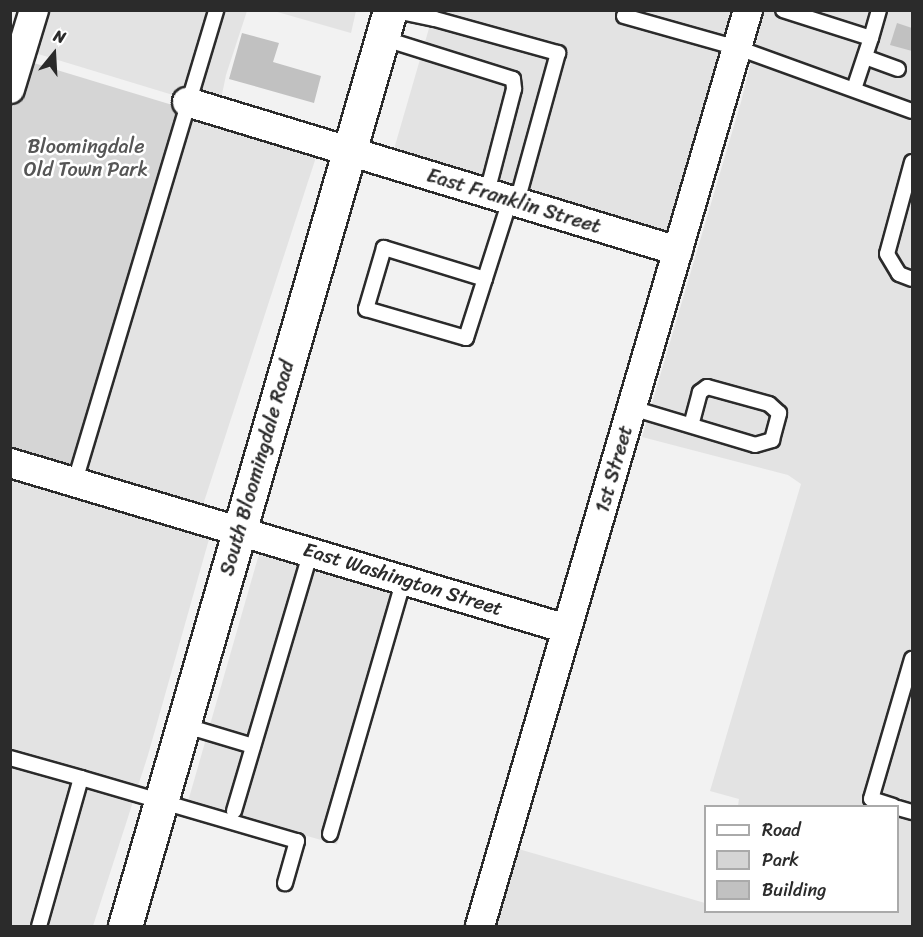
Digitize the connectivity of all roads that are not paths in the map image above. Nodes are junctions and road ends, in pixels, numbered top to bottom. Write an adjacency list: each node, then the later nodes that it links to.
1 (34, 10): 13 (street)
2 (216, 10): 15 (lane)
3 (748, 10): 10 (street, 1st Street)
4 (783, 10): 6 (lane)
5 (879, 10): 9 (lane)
6 (798, 13): 9 (lane)
7 (624, 16): 10 (lane)
8 (387, 20): 17 (main road, South Bloomingdale Road); 19 (lane); 19 (lane)
9 (871, 38): 11 (lane)
10 (738, 48): 14 (lane); 20 (street, 1st Street)
11 (865, 57): 12 (lane); 14 (lane)
12 (898, 69)
13 (10, 89)
14 (854, 89): 16 (lane)
15 (187, 102): 17 (street, East Franklin Street); 26 (lane)
16 (912, 111)
17 (349, 151): 19 (street, East Franklin Street); 27 (main road, South Bloomingdale Road)
18 (912, 162): 22 (lane)
19 (505, 198): 20 (street, East Franklin Street); 21 (lane)
20 (678, 251): 23 (street, 1st Street)
21 (485, 279): 21 (lane)
22 (912, 279)
23 (632, 408): 24 (lane); 30 (street, 1st Street)
24 (691, 425): 24 (lane)
25 (10, 463): 26 (street, East Washington Street)
26 (75, 481): 27 (street, East Washington Street)
27 (240, 529): 28 (street, East Washington Street); 32 (main road, South Bloomingdale Road)
28 (312, 551): 29 (street, East Washington Street); 33 (lane)
29 (404, 579): 30 (street, East Washington Street); 39 (lane)
30 (567, 629): 41 (street, 1st Street)
31 (912, 659): 37 (lane)
32 (183, 725): 33 (lane); 36 (main road, South Bloomingdale Road)
33 (253, 746): 38 (lane)
34 (10, 758): 35 (lane)
35 (81, 778): 36 (lane); 42 (lane)
36 (161, 800): 40 (lane); 43 (main road, South Bloomingdale Road)
37 (888, 805)
38 (234, 811)
39 (330, 834)
40 (285, 883)
41 (483, 926)
42 (39, 927)
43 (125, 927)

